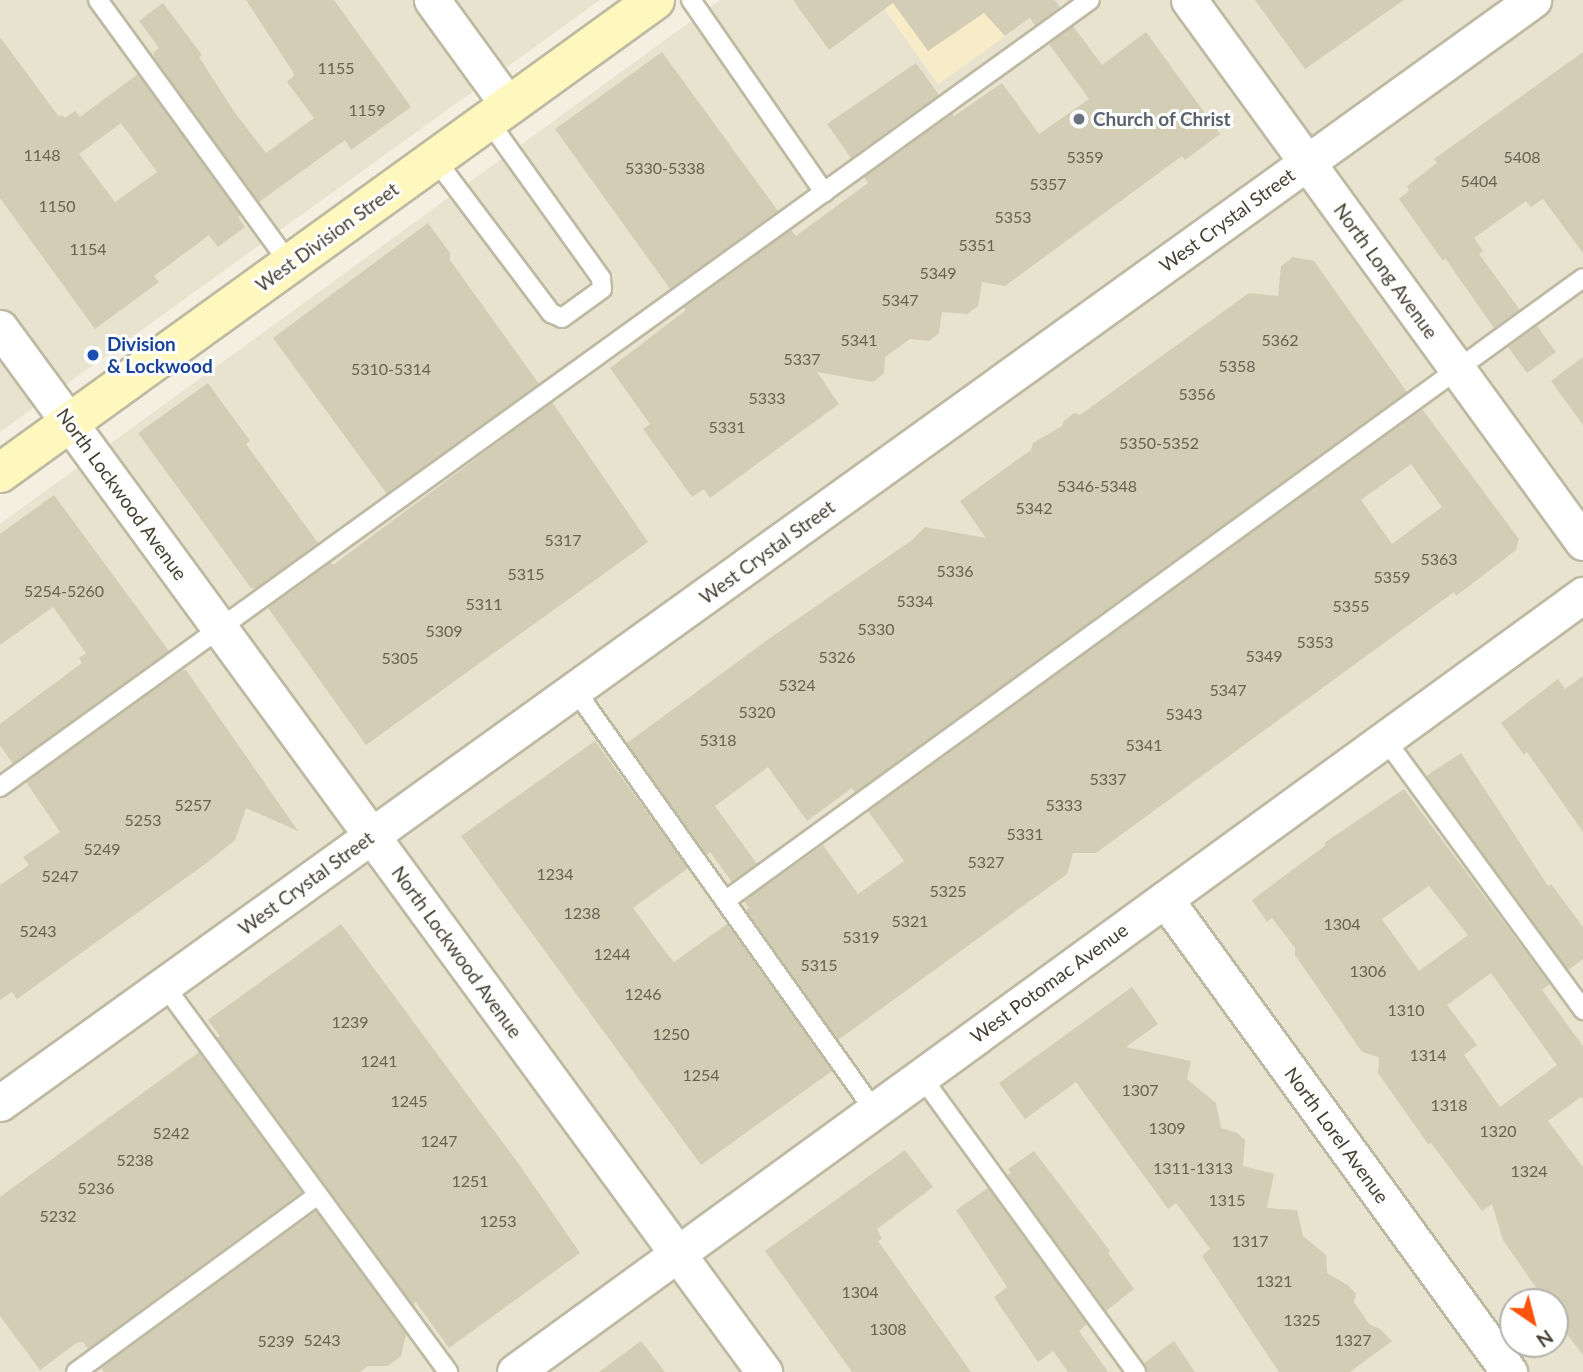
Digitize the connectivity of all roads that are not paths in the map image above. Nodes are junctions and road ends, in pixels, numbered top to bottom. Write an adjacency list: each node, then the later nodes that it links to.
1 (98, 0): 12 (lane)
2 (432, 0): 8 (street)
3 (655, 0): 8 (main road, West Division Street)
4 (691, 0): 11 (lane)
5 (1090, 0): 11 (lane)
6 (1189, 0): 10 (street, North Long Avenue)
7 (1533, 0): 10 (street, West Crystal Street)
8 (498, 113): 9 (main road, West Division Street); 9 (lane)
9 (435, 159): 12 (main road, West Division Street)
10 (1307, 163): 15 (street, North Long Avenue); 21 (street, West Crystal Street)
11 (824, 192): 20 (lane)
12 (290, 264): 16 (main road, West Division Street)
13 (1583, 278): 15 (lane)
14 (0, 328): 16 (street, North Lockwood Avenue)
15 (1457, 369): 18 (street, North Long Avenue); 26 (lane)
16 (70, 423): 17 (main road, West Division Street); 20 (street, North Lockwood Avenue)
17 (0, 473)
18 (1583, 542)
19 (1583, 594): 22 (street, West Potomac Avenue)
20 (220, 629): 23 (lane); 24 (street, North Lockwood Avenue)
21 (575, 690): 24 (street, West Crystal Street); 26 (lane)
22 (1385, 739): 25 (street, West Potomac Avenue); 28 (lane)
23 (0, 787)
24 (372, 835): 27 (street, West Crystal Street); 33 (street, North Lockwood Avenue)
25 (1165, 898): 29 (street, West Potomac Avenue); 39 (street, North Lorel Avenue)
26 (725, 901): 31 (lane)
27 (164, 985): 30 (street, West Crystal Street); 32 (lane)
28 (1583, 1010)
29 (921, 1076): 31 (street, West Potomac Avenue); 38 (lane)
30 (0, 1103)
31 (874, 1110): 33 (street, West Potomac Avenue)
32 (318, 1195): 34 (lane); 35 (lane)
33 (677, 1253): 36 (street, West Potomac Avenue); 37 (street, North Lockwood Avenue)
34 (76, 1372)
35 (448, 1372)
36 (515, 1372)
37 (764, 1372)
38 (1136, 1372)
39 (1509, 1372)

